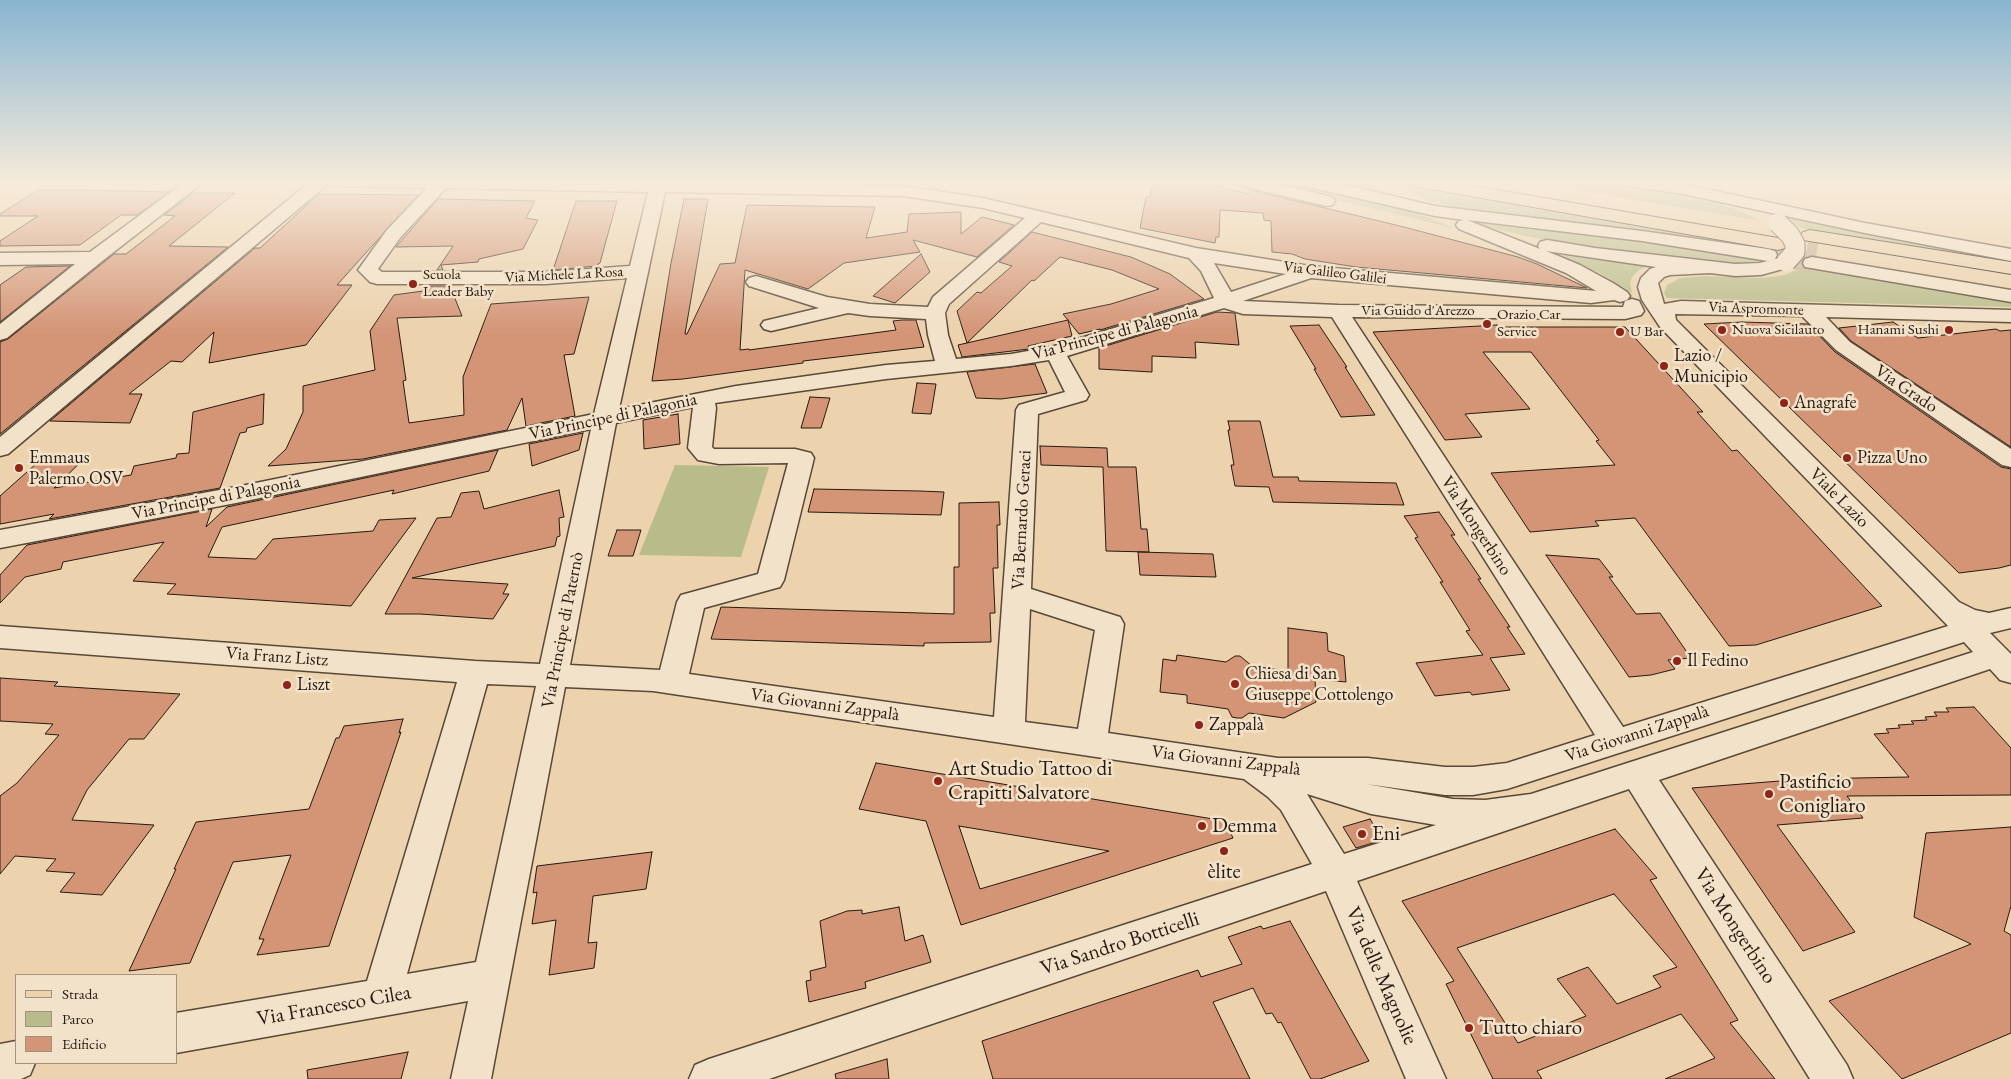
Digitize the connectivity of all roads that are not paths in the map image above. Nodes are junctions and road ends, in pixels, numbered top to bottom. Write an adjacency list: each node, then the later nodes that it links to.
1 (130, 231): 23 (street)
2 (262, 231): 49 (street)
3 (395, 231): 28 (street, Via Michele La Rosa)
4 (647, 231): 28 (street, Via Principe di Paternò)
5 (1020, 231): 39 (street)
6 (1102, 231): 21 (street, Via Galileo Galilei)
7 (1447, 231): 25 (street)
8 (1484, 231): 25 (street)
9 (1488, 231): 26 (street)
10 (1611, 231): 18 (street)
11 (1708, 231): 18 (main road)
12 (1722, 231): 18 (main road)
13 (1768, 231): 18 (street)
14 (1883, 231): 22 (street)
15 (1922, 231): 19 (street)
16 (1951, 231): 17 (street)
17 (2011, 242)
18 (1776, 243): 26 (street)
19 (2011, 248)
20 (1813, 250): 27 (main road); 31 (main road); 33 (street)
21 (1196, 254): 29 (street, Via Galileo Galilei); 34 (street)
22 (2011, 255)
23 (94, 258): 24 (street); 43 (street)
24 (0, 259)
25 (1560, 264): 32 (street)
26 (1706, 268): 41 (street, Viale Lazio)
27 (2011, 268)
28 (638, 271): 48 (street, Via Principe di Paternò)
29 (1310, 272): 32 (street, Via Galileo Galilei); 34 (street, Via Principe di Palagonia)
30 (756, 282): 36 (street)
31 (2011, 283)
32 (1606, 287): 35 (street)
33 (2011, 296)
34 (1226, 302): 37 (street, Via Guido d'Arezzo); 44 (street, Via Principe di Palagonia)
35 (1632, 305): 37 (street, Via Guido d'Arezzo); 46 (street)
36 (850, 307): 39 (street); 42 (street)
37 (1338, 311): 61 (street, Via Mongerbino)
38 (1808, 311): 40 (street, Via Aspromonte); 41 (street, Via Aspromonte); 50 (street, Via Grado)
39 (935, 313): 45 (street)
40 (2011, 316)
41 (1667, 323): 46 (street, Viale Lazio)
42 (771, 324)
43 (0, 334)
44 (1054, 353): 45 (street, Via Principe di Palagonia); 52 (street, Via Bernardo Geraci)
45 (948, 367): 47 (street, Via Principe di Palagonia)
46 (1722, 380): 53 (street, Viale Lazio)
47 (702, 398): 48 (street, Via Principe di Palagonia); 59 (street)
48 (605, 418): 51 (street, Via Principe di Palagonia); 58 (street, Via Principe di Paternò)
49 (0, 449)
50 (2011, 460)
51 (0, 539)
52 (1018, 595): 60 (street, Via Bernardo Geraci); 62 (street)
53 (1937, 598): 54 (street); 56 (street, Viale Lazio)
54 (2011, 618)
55 (0, 636): 57 (street, Via Franz Listz)
56 (1994, 647): 61 (street, Via Giovanni Zappalà); 64 (street, Via Giovanni Zappalà)
57 (475, 672): 58 (street, Via Franz Listz); 71 (street)
58 (554, 676): 59 (street, Via Giovanni Zappalà); 70 (street, Via Principe di Paternò)
59 (672, 683): 60 (street, Via Giovanni Zappalà)
60 (1009, 732): 62 (street, Via Giovanni Zappalà)
61 (1616, 741): 66 (street, Via Giovanni Zappalà)
62 (1091, 743): 63 (street, Via Giovanni Zappalà)
63 (1264, 769): 65 (street, Via Giovanni Zappalà); 68 (street, Via delle Magnolie)
64 (1636, 772): 67 (street, Via Giovanni Zappalà); 78 (street, Via Mongerbino)
65 (1330, 778): 66 (street, Via Giovanni Zappalà); 68 (street)
66 (1370, 786): 67 (street, Via Giovanni Zappalà)
67 (1531, 808): 69 (street, Via Sandro Botticelli)
68 (1313, 834): 69 (street, Via delle Magnolie)
69 (1336, 874): 76 (street, Via Sandro Botticelli); 77 (street, Via delle Magnolie)
70 (492, 978): 71 (street, Via Francesco Cilea); 75 (street, Via Principe di Paternò)
71 (381, 998): 72 (street, Via Francesco Cilea)
72 (178, 1034)
73 (15, 1061): 74 (street)
74 (0, 1064)
75 (470, 1079)
76 (709, 1079)
77 (1426, 1079)
78 (1834, 1079)

